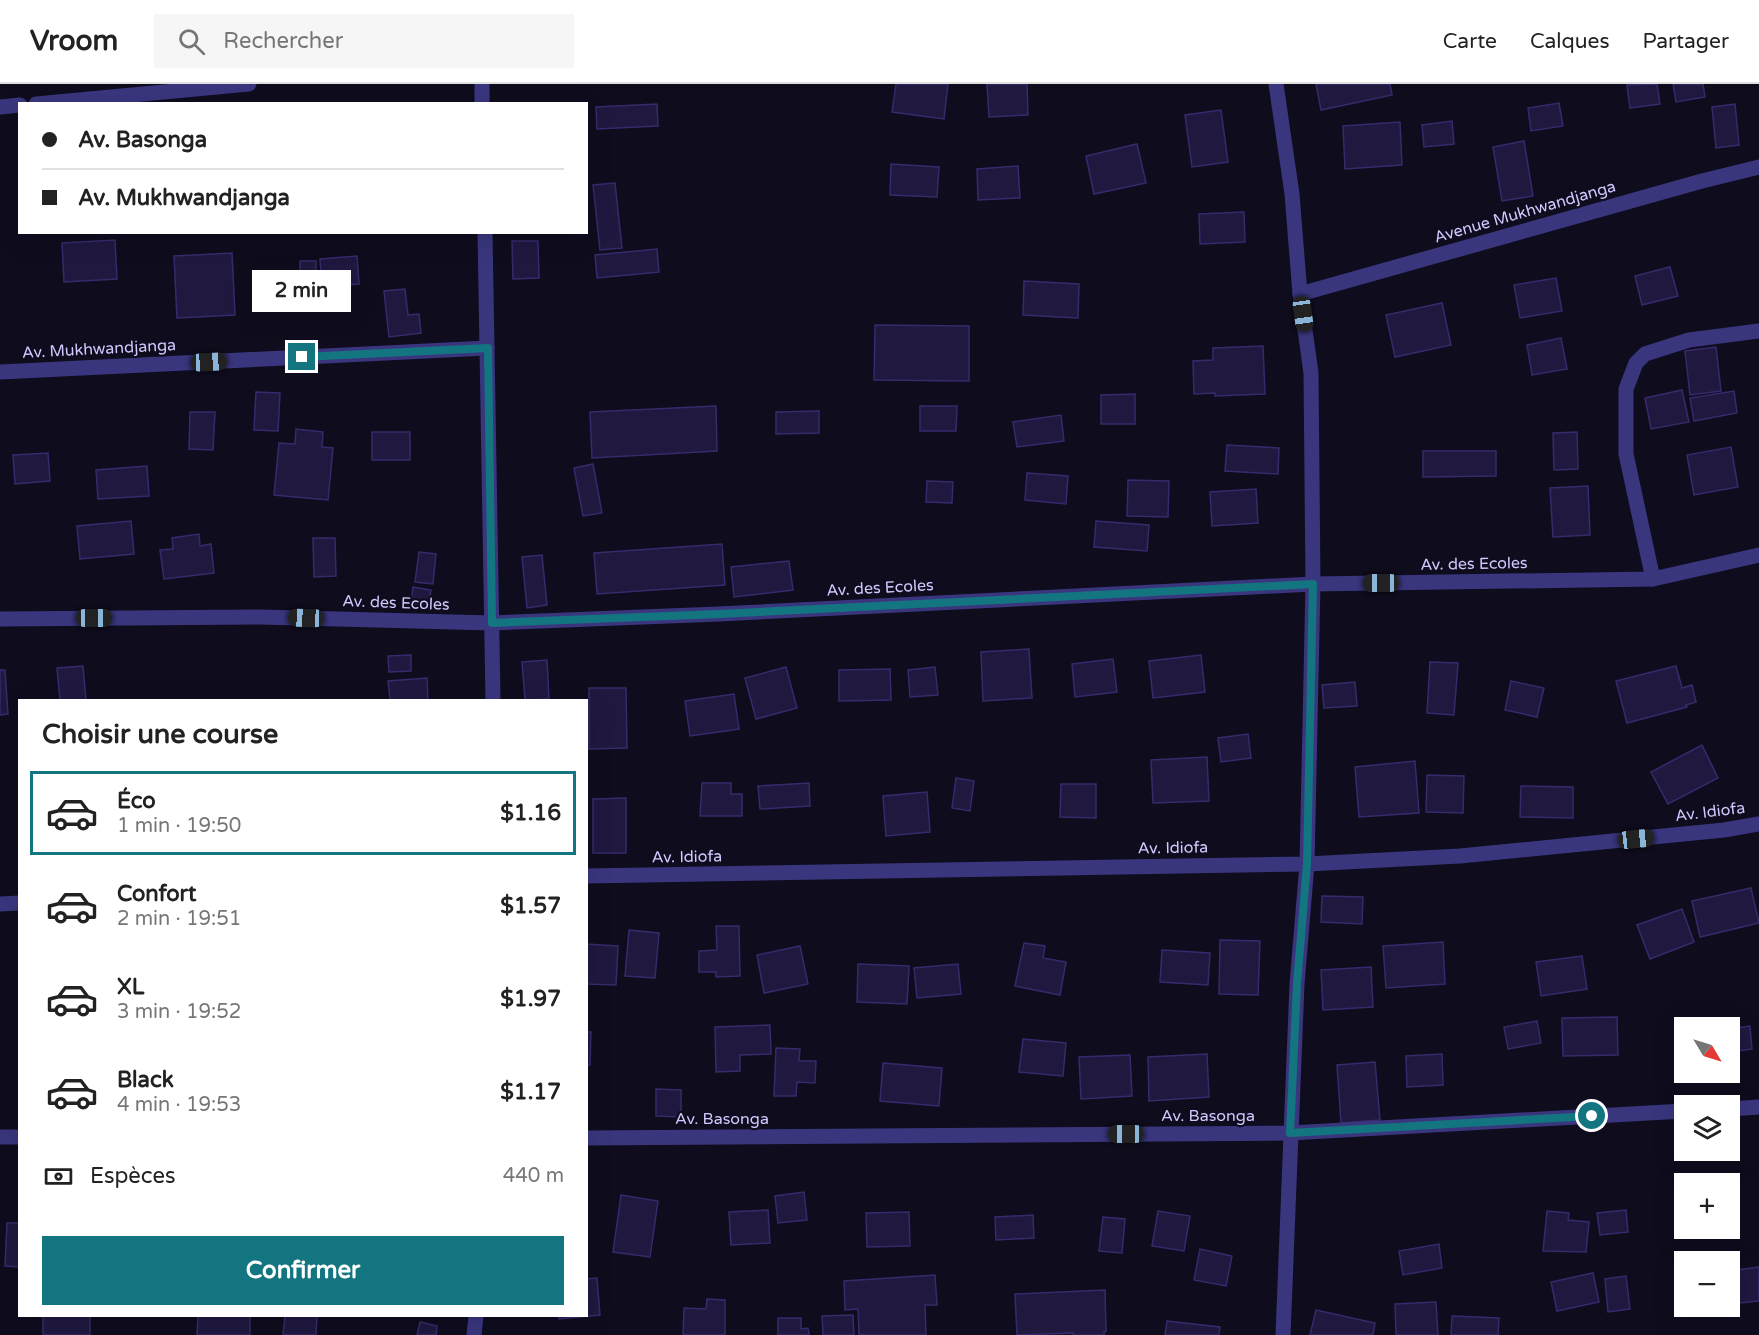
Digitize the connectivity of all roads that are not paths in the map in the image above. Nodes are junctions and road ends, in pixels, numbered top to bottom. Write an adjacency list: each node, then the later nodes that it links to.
1 (249, 84): 4 (street)
2 (482, 84): 5 (street)
3 (1276, 84): 10 (street)
4 (57, 102)
5 (482, 102)
6 (18, 105): 7 (street)
7 (0, 107)
8 (1759, 167): 10 (street, Avenue Mukhwandjanga)
9 (485, 234): 12 (street)
10 (1300, 294): 16 (street)
11 (1759, 331): 15 (street)
12 (488, 348): 13 (street, Av. Mukhwandjanga); 18 (street)
13 (0, 372)
14 (1759, 555): 15 (street, Av. des Ecoles)
15 (1653, 579): 16 (street, Av. des Ecoles)
16 (1313, 584): 18 (street, Av. des Ecoles); 21 (street)
17 (0, 619): 18 (street, Av. des Ecoles)
18 (492, 623): 19 (street)
19 (493, 699)
20 (1759, 824): 21 (street, Av. Idiofa)
21 (1307, 864): 22 (street, Av. Idiofa); 28 (street)
22 (588, 876)
23 (18, 903): 24 (street)
24 (0, 904)
25 (1759, 1107): 26 (street)
26 (1740, 1108)
27 (1674, 1112): 28 (street, Av. Basonga)
28 (1290, 1133): 31 (street, Av. Basonga); 34 (street)
29 (0, 1137): 30 (street)
30 (18, 1137)
31 (588, 1138)
32 (476, 1317): 33 (street)
33 (474, 1335)
34 (1283, 1335)

